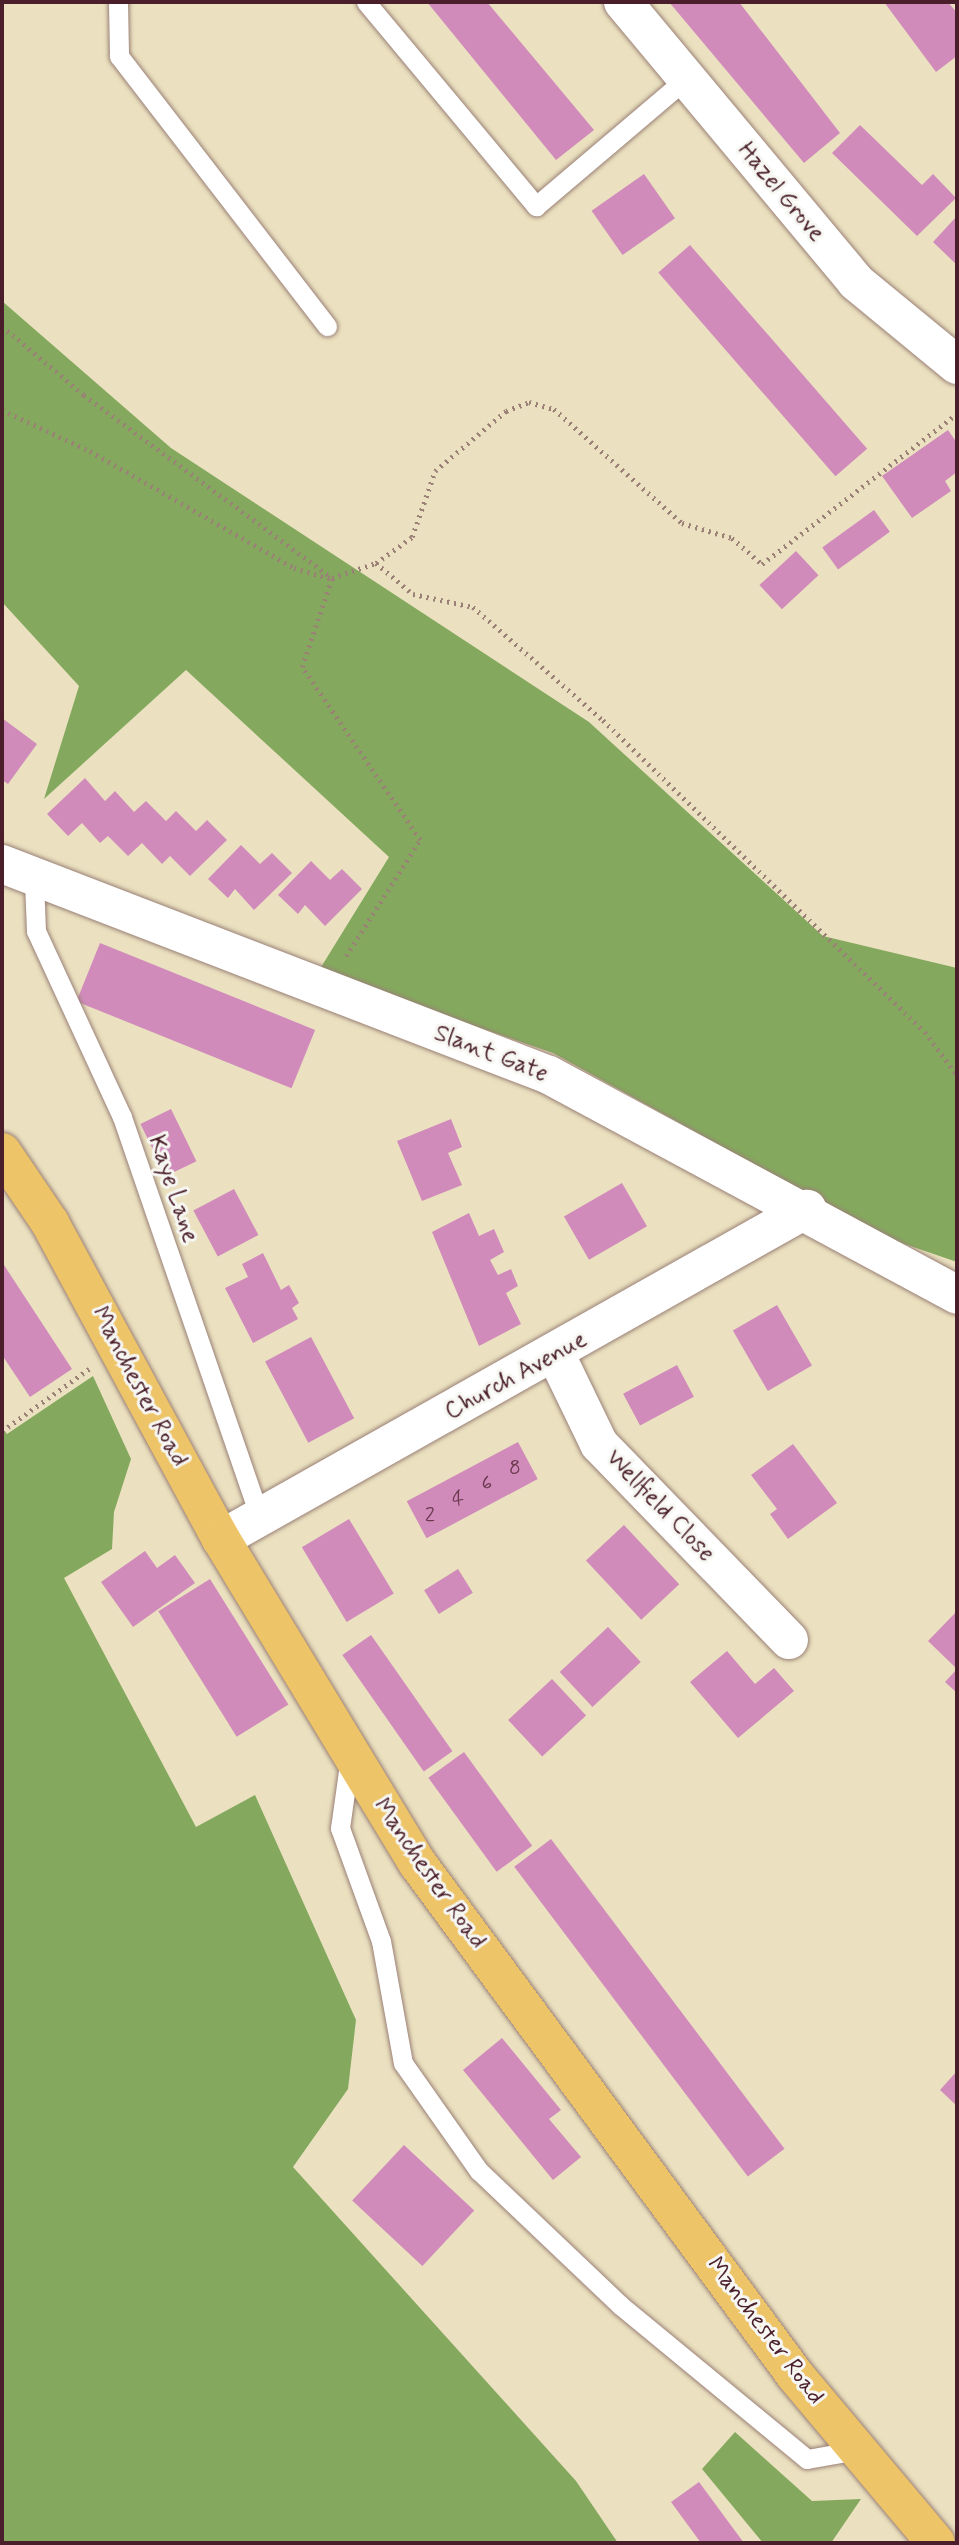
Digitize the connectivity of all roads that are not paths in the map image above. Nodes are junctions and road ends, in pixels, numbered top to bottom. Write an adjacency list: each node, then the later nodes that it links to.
1 (117, 2): 5 (lane)
2 (366, 2): 4 (lane)
3 (623, 2): 4 (street, Hazel Grove)
4 (686, 79): 6 (street, Hazel Grove)
5 (327, 326)
6 (957, 365)
7 (18, 872): 9 (street, Slant Gate); 12 (lane, Kaye Lane)
8 (2, 1152): 13 (main road, Manchester Road)
9 (807, 1209): 10 (street, Slant Gate); 11 (street, Church Avenue)
10 (957, 1295)
11 (556, 1355): 12 (street, Church Avenue); 14 (street, Wellfield Close)
12 (260, 1517): 13 (street, Church Avenue)
13 (221, 1539): 15 (main road, Manchester Road)
14 (789, 1640)
15 (350, 1757): 16 (main road, Manchester Road); 16 (lane)
16 (858, 2449): 17 (main road, Manchester Road)
17 (936, 2543)

